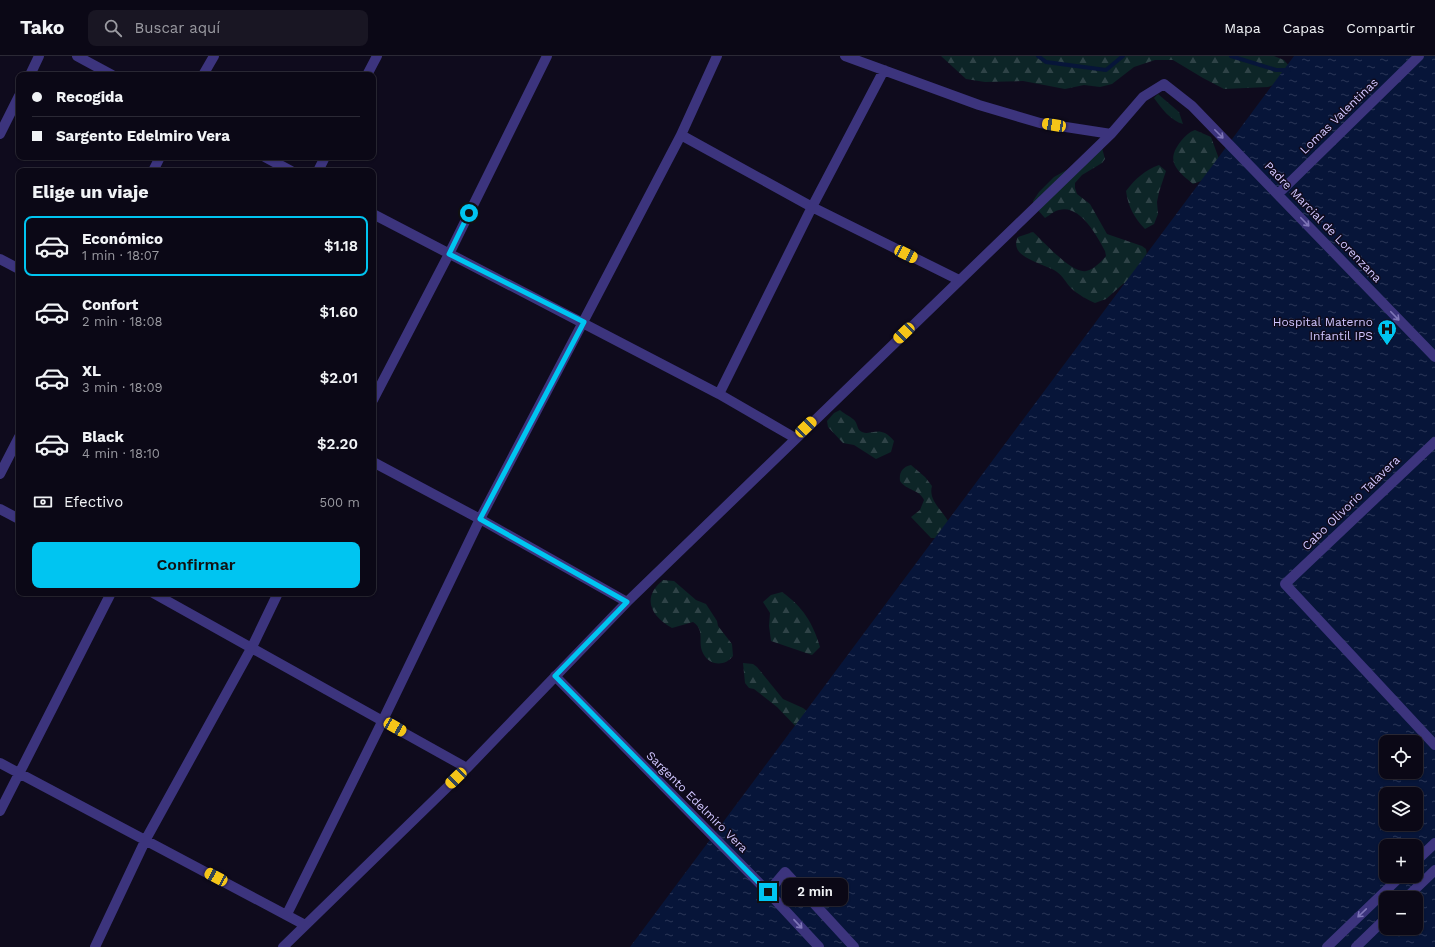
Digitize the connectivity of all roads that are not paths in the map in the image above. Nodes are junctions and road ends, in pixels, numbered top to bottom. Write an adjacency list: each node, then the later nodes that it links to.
1 (39, 56): 10 (street)
2 (77, 56): 11 (street)
3 (214, 56): 12 (street)
4 (377, 56): 13 (street)
5 (547, 56): 23 (street)
6 (717, 56): 17 (street)
7 (845, 56): 9 (street)
8 (1419, 56): 20 (street, Lomas Valentinas)
9 (884, 70): 16 (street); 21 (street)
10 (31, 72)
11 (106, 72)
12 (205, 72)
13 (369, 72)
14 (16, 102): 15 (street)
15 (0, 134)
16 (1111, 134): 20 (street, Padre Marcial de Lorenzana, one-way to 20); 26 (street)
17 (681, 135): 21 (street); 27 (street)
18 (271, 160): 19 (street)
19 (285, 168)
20 (1278, 194): 28 (street, Padre Marcial de Lorenzana, one-way to 28)
21 (812, 207): 26 (street); 30 (street)
22 (376, 216): 23 (street)
23 (449, 254): 27 (street); 29 (street)
24 (0, 258): 25 (street)
25 (16, 267)
26 (959, 280): 31 (street)
27 (584, 322): 30 (street); 38 (street)
28 (1435, 357)
29 (376, 394)
30 (719, 394): 31 (street)
31 (795, 438): 42 (street)
32 (1435, 442): 46 (street, Cabo Olivorio Talavera)
33 (16, 443): 35 (street)
34 (376, 464): 38 (street)
35 (0, 474)
36 (0, 509): 37 (street)
37 (16, 517)
38 (480, 519): 42 (street); 45 (street)
39 (109, 596): 49 (street)
40 (158, 596): 43 (street)
41 (277, 596): 43 (street)
42 (627, 602): 44 (street)
43 (252, 647): 45 (street); 51 (street)
44 (555, 676): 48 (street); 57 (street, Sargento Edelmiro Vera)
45 (383, 720): 48 (street); 58 (street)
46 (1435, 745)
47 (0, 763): 49 (street)
48 (467, 768): 59 (street)
49 (20, 773): 50 (street); 51 (street)
50 (0, 811)
51 (146, 839): 58 (street); 61 (street)
52 (1435, 843): 53 (street)
53 (1423, 854)
54 (1435, 870): 56 (street)
55 (1394, 883): 65 (street, one-way to 65)
56 (1413, 891)
57 (768, 892): 63 (street, Sargento Edelmiro Vera, one-way to 63); 64 (street)
58 (287, 914): 59 (street)
59 (305, 925): 62 (street)
60 (1379, 925): 66 (street)
61 (95, 947)
62 (283, 947)
63 (819, 947)
64 (854, 947)
65 (1327, 947)
66 (1356, 947)

